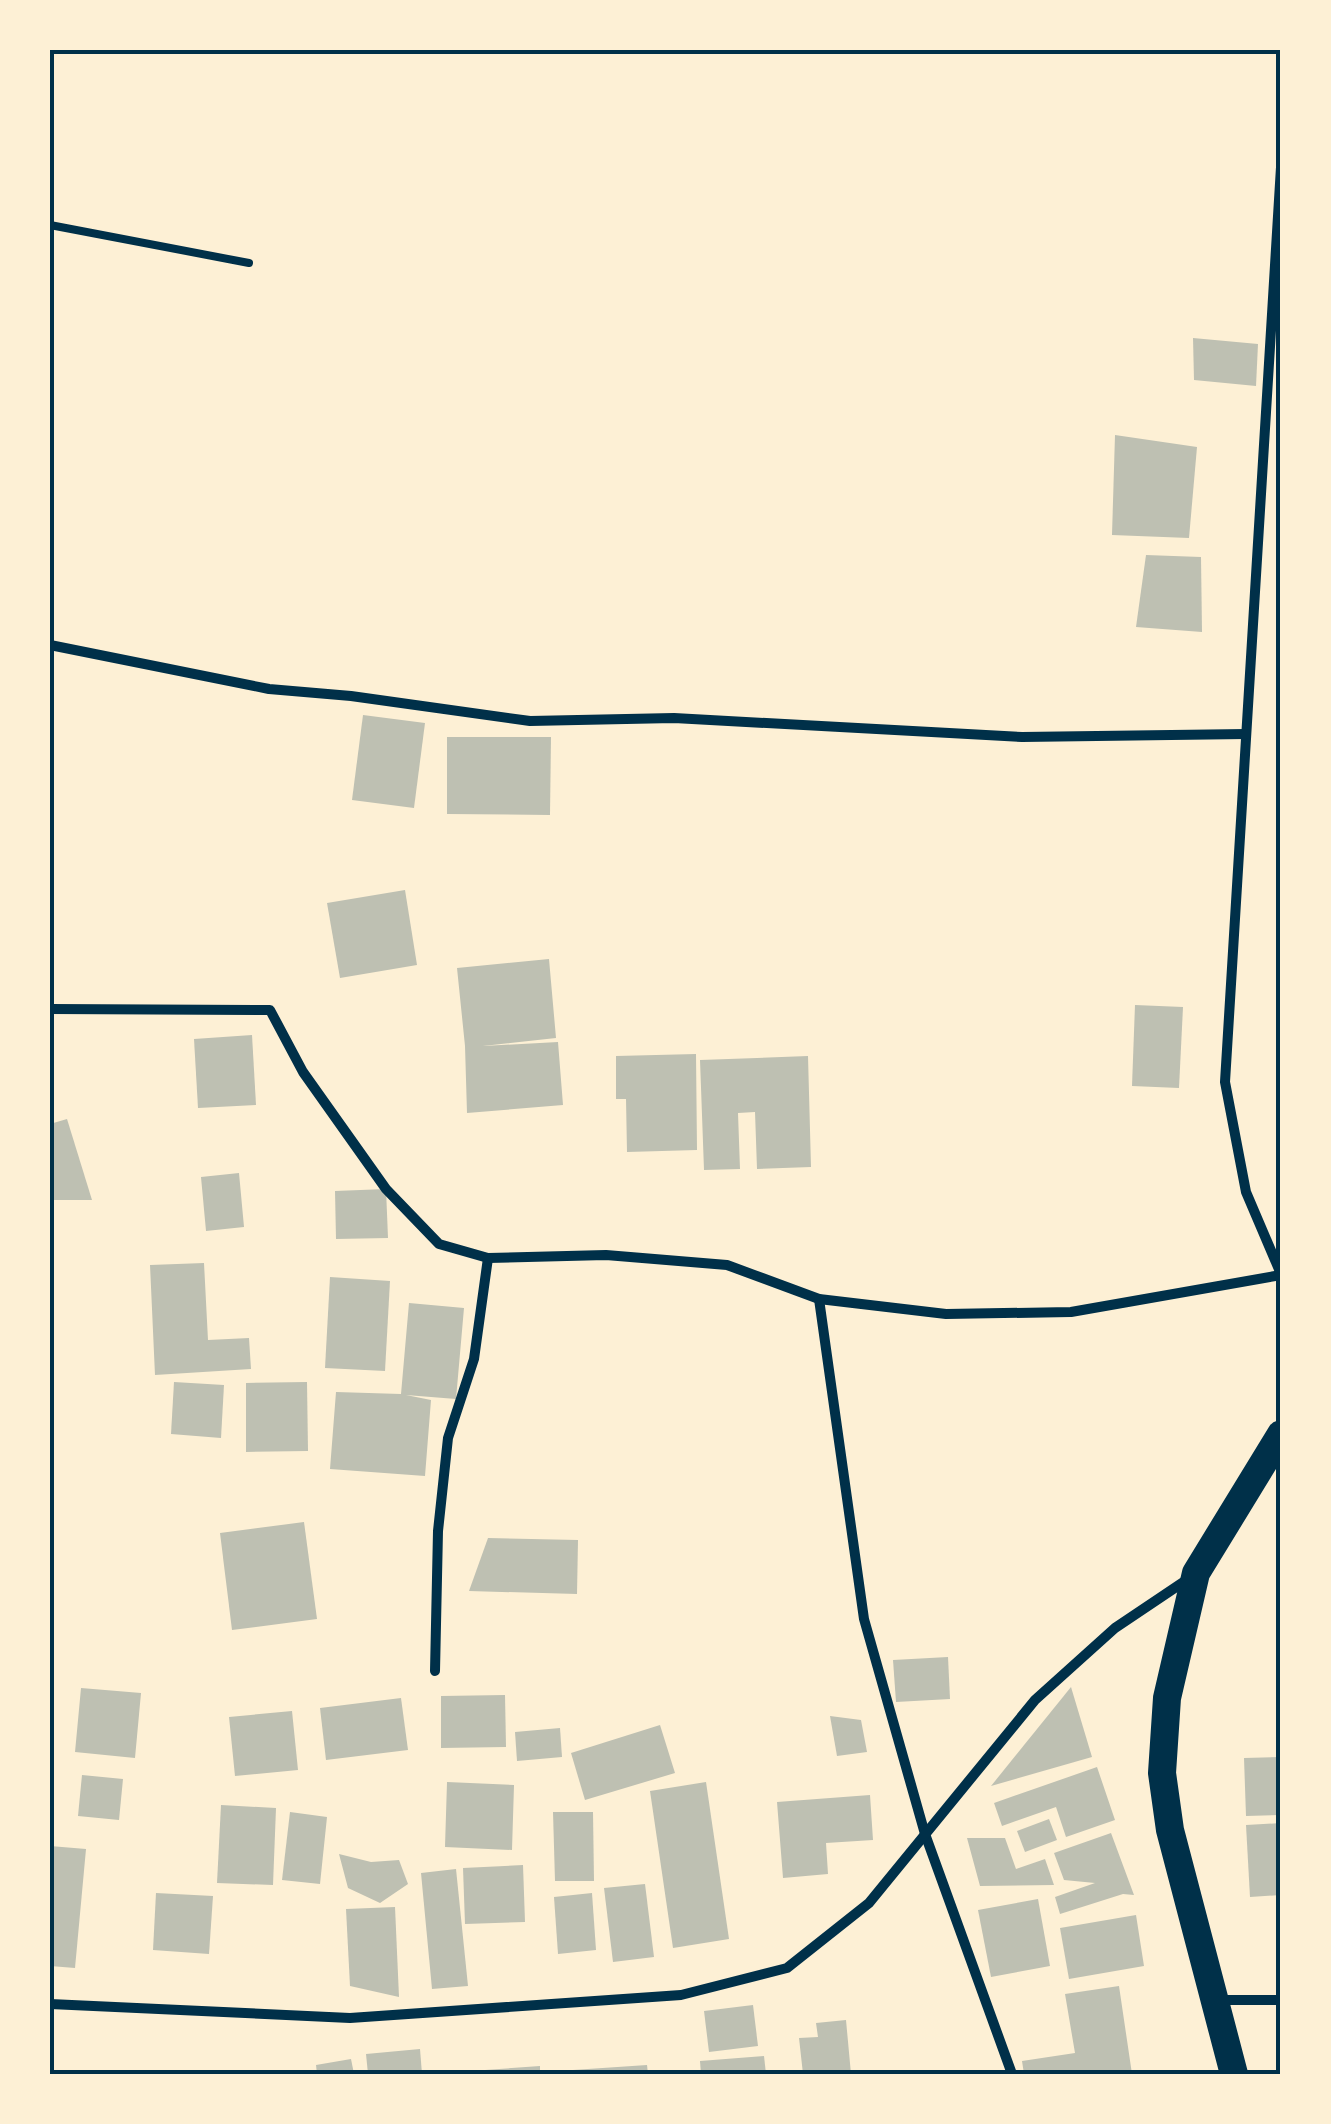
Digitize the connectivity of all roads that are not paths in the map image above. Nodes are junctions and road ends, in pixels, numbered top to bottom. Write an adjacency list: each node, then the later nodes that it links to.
1 (1281, 168): 5 (street)
2 (50, 225): 3 (lane)
3 (248, 262)
4 (50, 645): 5 (street)
5 (1246, 734): 8 (street)
6 (50, 1009): 7 (street)
7 (488, 1258): 9 (street); 12 (street)
8 (1281, 1274): 9 (street)
9 (820, 1300): 13 (street)
10 (1281, 1434): 11 (highway)
11 (1196, 1574): 13 (street); 14 (highway)
12 (435, 1671)
13 (925, 1834): 16 (street); 17 (street)
14 (1212, 2000): 15 (street); 18 (highway)
15 (1281, 2000)
16 (50, 2004)
17 (1012, 2074)
18 (1234, 2074)

